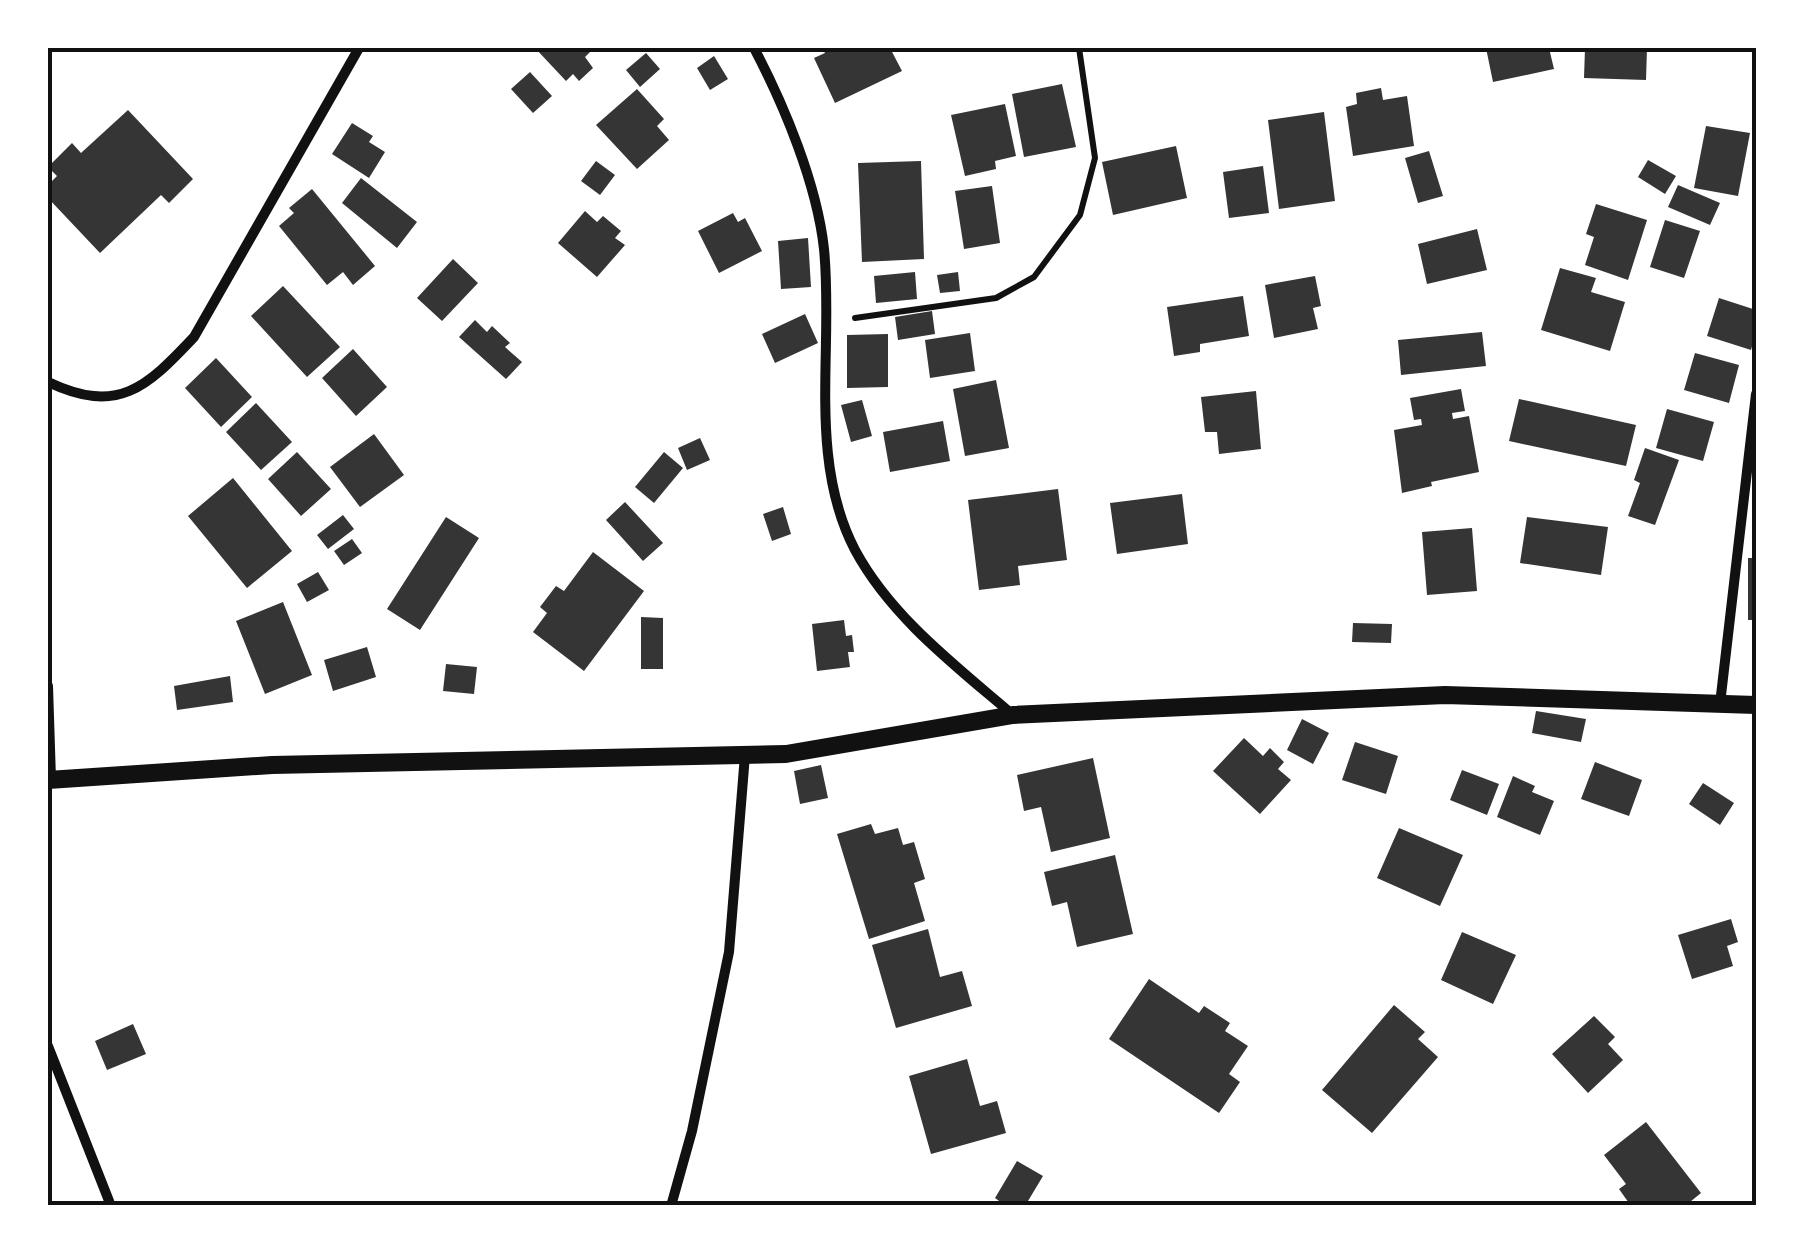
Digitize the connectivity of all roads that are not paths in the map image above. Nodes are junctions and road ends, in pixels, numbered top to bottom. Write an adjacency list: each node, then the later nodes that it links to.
1 (359, 48): 3 (street)
2 (754, 48): 8 (street)
3 (48, 382)
4 (1756, 394): 6 (street)
5 (48, 686): 10 (street)
6 (1720, 704): 7 (street); 8 (street)
7 (1756, 706)
8 (1014, 716): 9 (street)
9 (745, 755): 10 (street); 13 (street)
10 (49, 779)
11 (48, 1046): 12 (street)
12 (110, 1206)
13 (671, 1206)

